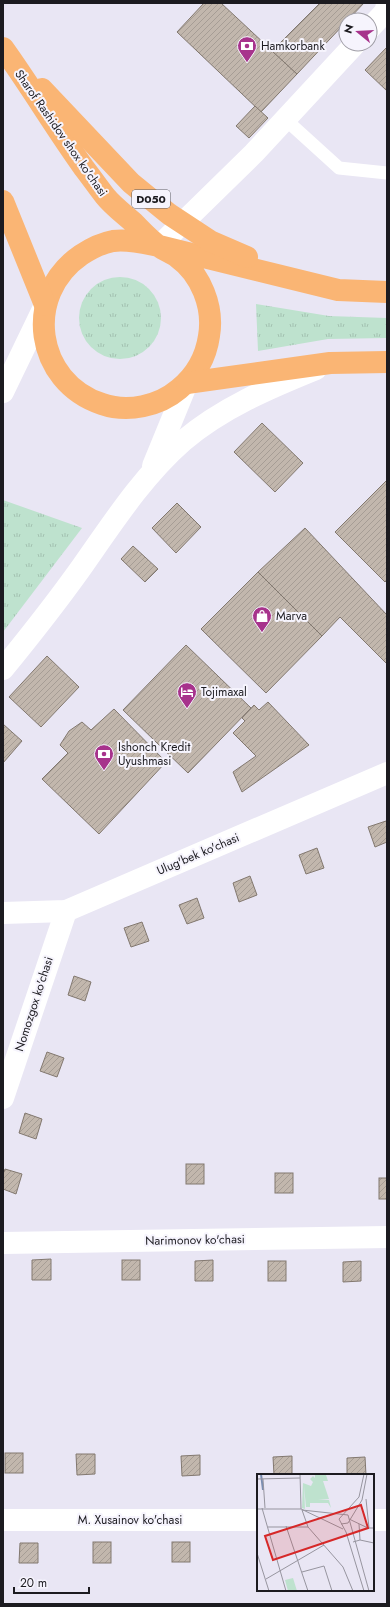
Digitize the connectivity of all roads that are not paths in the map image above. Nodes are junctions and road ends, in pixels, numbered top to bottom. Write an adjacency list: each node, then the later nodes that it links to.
1 (387, 5): 2 (street)
2 (378, 19)
3 (3, 48): 8 (main road, D050); 9 (main road, Sharof Rashidov shox ko'chasi / D050)
4 (348, 52): 5 (street)
5 (285, 120): 6 (lane); 8 (street)
6 (387, 173)
7 (3, 201): 12 (main road, Sharof Rashidov shox ko'chasi / D050)
8 (183, 223): 9 (street); 10 (main road, D050)
9 (159, 246): 10 (main road, Sharof Rashidov shox ko'chasi / D050); 12 (main road, Sharof Rashidov shox ko'chasi / D050); 15 (main road, Sharof Rashidov shox ko'chasi / D050)
10 (338, 290): 11 (main road, Sharof Rashidov shox ko'chasi / D050)
11 (387, 292)
12 (45, 305): 15 (main road, Sharof Rashidov shox ko'chasi / D050); 16 (street)
13 (330, 362): 14 (main road, Sharof Rashidov shox ko'chasi / D050); 15 (main road, Sharof Rashidov shox ko'chasi / D050); 17 (street)
14 (387, 362)
15 (187, 383): 17 (street)
16 (3, 392)
17 (151, 472): 18 (street)
18 (3, 669)
19 (387, 773): 20 (street, Ulug'bek ko'chasi)
20 (66, 911): 21 (street, Ulug'bek ko'chasi); 22 (street, Nomozgox ko'chasi)
21 (3, 913)
22 (3, 1098)
23 (387, 1237): 24 (street, Narimonov ko'chasi)
24 (3, 1243)
25 (3, 1520): 26 (street, M. Xusainov ko'chasi)
26 (257, 1520)
27 (374, 1520): 28 (street)
28 (387, 1520)

